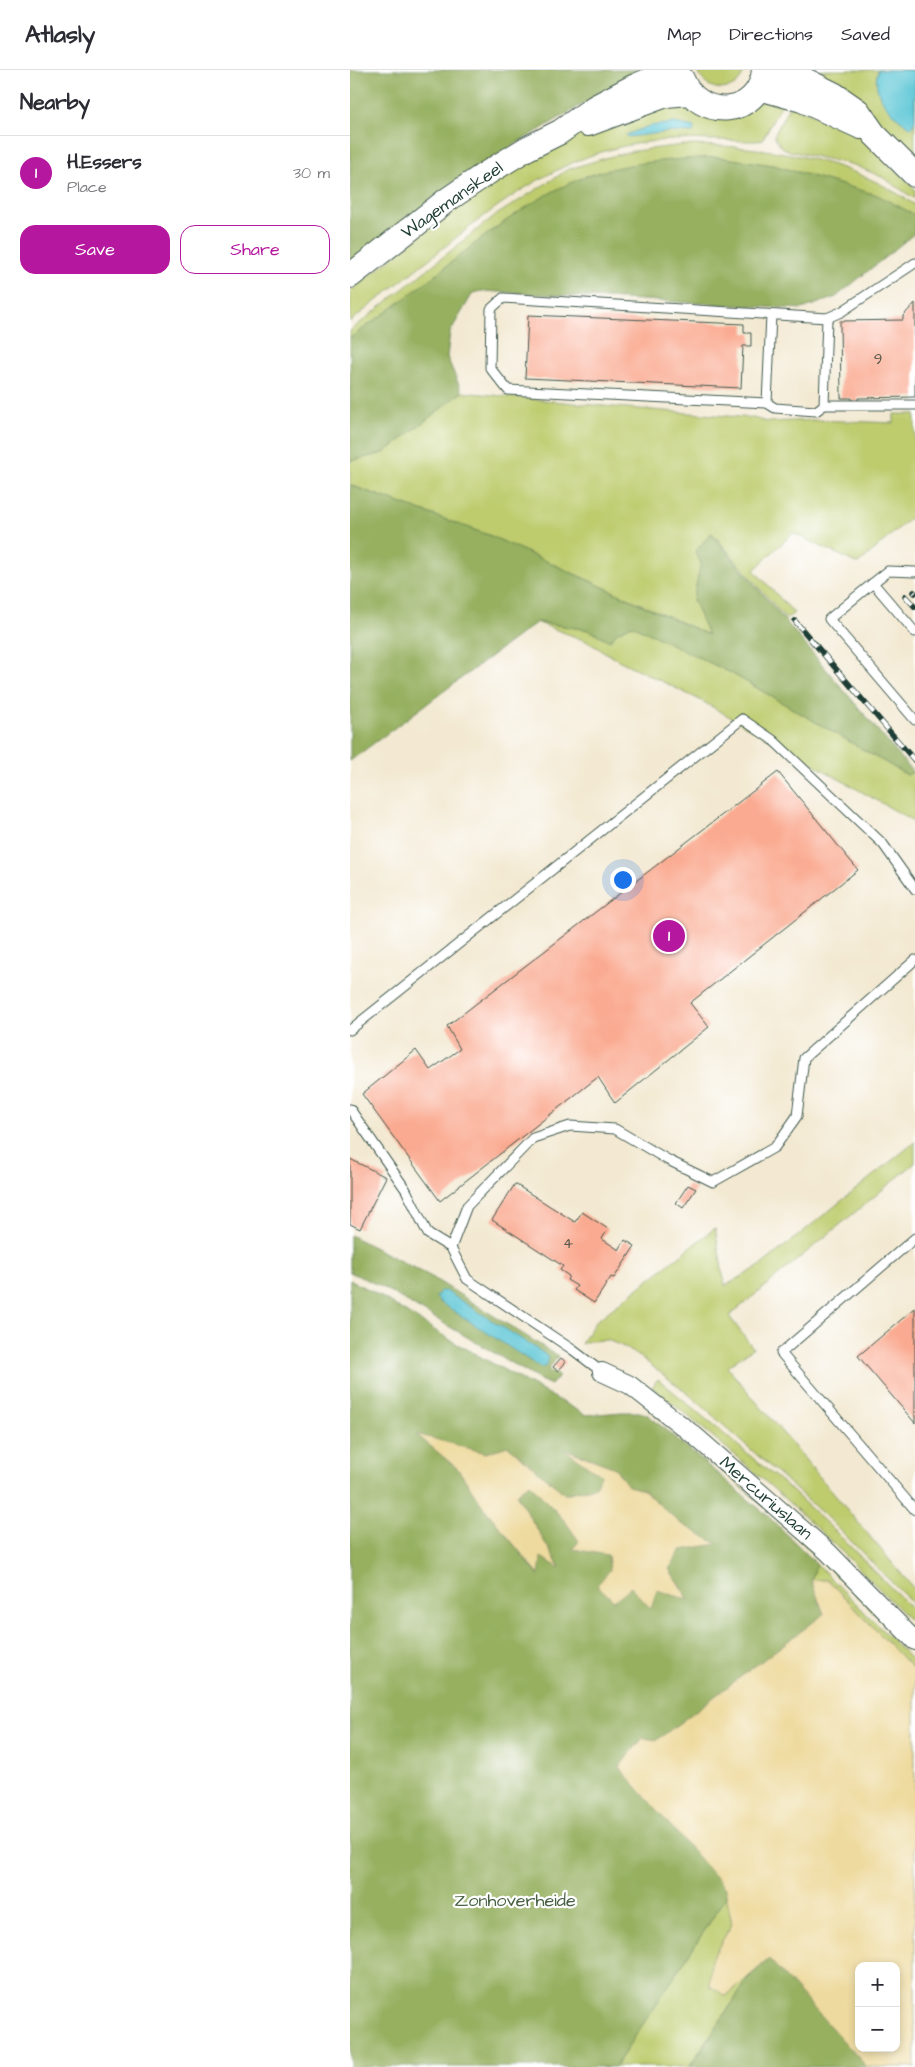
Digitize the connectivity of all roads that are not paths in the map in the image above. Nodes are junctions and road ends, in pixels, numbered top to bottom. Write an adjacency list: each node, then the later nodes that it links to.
1 (672, 70): 6 (main road, Wagemanskeel)
2 (681, 70): 5 (main road)
3 (776, 70): 7 (main road)
4 (761, 79): 5 (main road); 7 (main road)
5 (689, 93): 6 (main road, Wagemanskeel)
6 (560, 132): 10 (main road, Wagemanskeel)
7 (874, 134): 8 (main road)
8 (915, 175)
9 (915, 263): 12 (lane)
10 (350, 276)
11 (771, 314): 12 (lane); 13 (lane); 13 (lane)
12 (827, 318): 14 (lane)
13 (767, 403): 14 (lane)
14 (824, 405): 15 (lane)
15 (915, 405)
16 (915, 572): 17 (lane)
17 (873, 583): 18 (lane); 19 (lane)
18 (915, 632)
19 (915, 720)
20 (915, 889): 22 (lane)
21 (915, 960): 25 (lane)
22 (350, 1030)
23 (350, 1109): 25 (lane)
24 (915, 1238): 27 (lane)
25 (451, 1248): 26 (lane)
26 (602, 1372): 28 (street, Mercuriuslaan)
27 (915, 1510)
28 (915, 1641)

